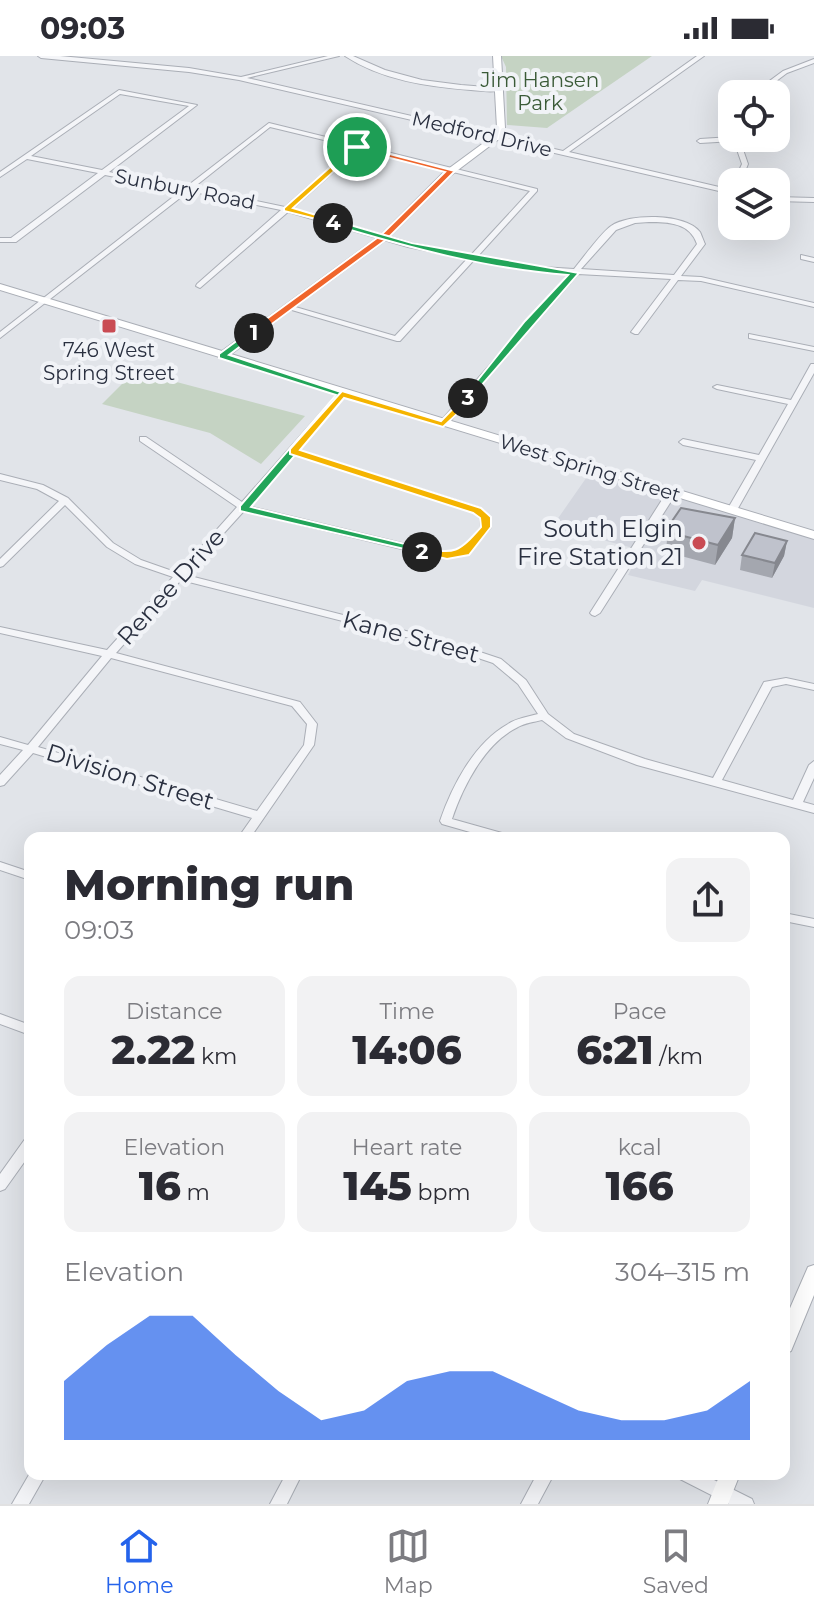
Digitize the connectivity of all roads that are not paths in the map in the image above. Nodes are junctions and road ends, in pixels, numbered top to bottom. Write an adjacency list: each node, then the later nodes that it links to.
1 (41, 56): 7 (street, Medford Drive)
2 (336, 56): 7 (street)
3 (348, 56): 9 (street)
4 (497, 56): 9 (main road)
5 (701, 56): 14 (street)
6 (814, 61): 8 (street)
7 (239, 78): 10 (street, Medford Drive)
8 (774, 80)
9 (499, 90): 10 (main road)
10 (496, 137): 14 (street, Medford Drive); 16 (main road)
11 (718, 140): 12 (street)
12 (700, 141)
13 (357, 147): 16 (street); 19 (street); 23 (street)
14 (564, 153): 20 (street, Medford Drive)
15 (25, 157): 17 (street, Sunbury Road); 17 (street); 18 (street)
16 (451, 171): 24 (main road); 27 (street)
17 (104, 173): 19 (street, Sunbury Road); 25 (street)
18 (0, 175)
19 (188, 189): 23 (street, Sunbury Road); 33 (street)
20 (718, 189)
21 (790, 199): 22 (street)
22 (814, 200)
23 (287, 209): 24 (street, Sunbury Road); 31 (street)
24 (384, 237): 27 (street, Sunbury Road); 35 (main road)
25 (0, 240)
26 (804, 257): 28 (street)
27 (473, 258): 29 (street, Sunbury Road); 35 (street)
28 (814, 260)
29 (575, 273): 30 (street, Sunbury Road); 30 (street); 45 (street)
30 (676, 277): 34 (street, Sunbury Road); 36 (street)
31 (200, 286)
32 (0, 287): 33 (main road, West Spring Street)
33 (44, 301): 37 (street); 40 (main road, West Spring Street)
34 (814, 305)
35 (289, 308): 40 (main road)
36 (635, 332)
37 (0, 336)
38 (752, 336): 39 (street)
39 (814, 349)
40 (222, 356): 43 (main road, West Spring Street)
41 (814, 366): 44 (street)
42 (717, 387): 44 (street)
43 (342, 394): 45 (main road, West Spring Street); 48 (street, Renee Drive)
44 (794, 403): 49 (street)
45 (443, 424): 51 (main road, West Spring Street)
46 (143, 439): 53 (street)
47 (683, 442): 49 (street)
48 (294, 451): 53 (street, Renee Drive); 53 (street)
49 (761, 458): 54 (street)
50 (0, 477): 52 (street, Kane Street)
51 (672, 492): 54 (main road, West Spring Street); 58 (street)
52 (65, 500): 56 (street); 57 (street, Kane Street)
53 (244, 508): 57 (street, Renee Drive)
54 (732, 510): 55 (main road, West Spring Street)
55 (814, 535)
56 (0, 564)
57 (181, 577): 60 (street, Renee Drive); 62 (street, Kane Street)
58 (595, 613)
59 (0, 630): 60 (street)
60 (109, 654): 64 (street, Renee Drive); 70 (street)
61 (814, 687): 67 (street)
62 (544, 716): 67 (street, Kane Street); 72 (street)
63 (0, 740): 64 (street, Division Street)
64 (34, 748): 66 (street, Renee Drive); 70 (street, Division Street)
65 (814, 765): 68 (street)
66 (0, 782)
67 (716, 782): 68 (street, Kane Street)
68 (797, 804): 69 (street, Kane Street)
69 (814, 809)
70 (259, 816): 71 (street)
71 (248, 832)
72 (484, 832)
73 (0, 866): 74 (street)
74 (24, 874)
75 (790, 918): 76 (street)
76 (814, 923)
77 (0, 1019): 78 (street)
78 (24, 1028)
79 (24, 1151): 80 (street)
80 (0, 1185)
81 (814, 1273): 82 (main road)
82 (790, 1331)
83 (34, 1480): 88 (street)
84 (291, 1480): 89 (street)
85 (543, 1480): 90 (street)
86 (700, 1480): 87 (street)
87 (724, 1490): 91 (street)
88 (20, 1504)
89 (278, 1504)
90 (529, 1504)
91 (746, 1504)

